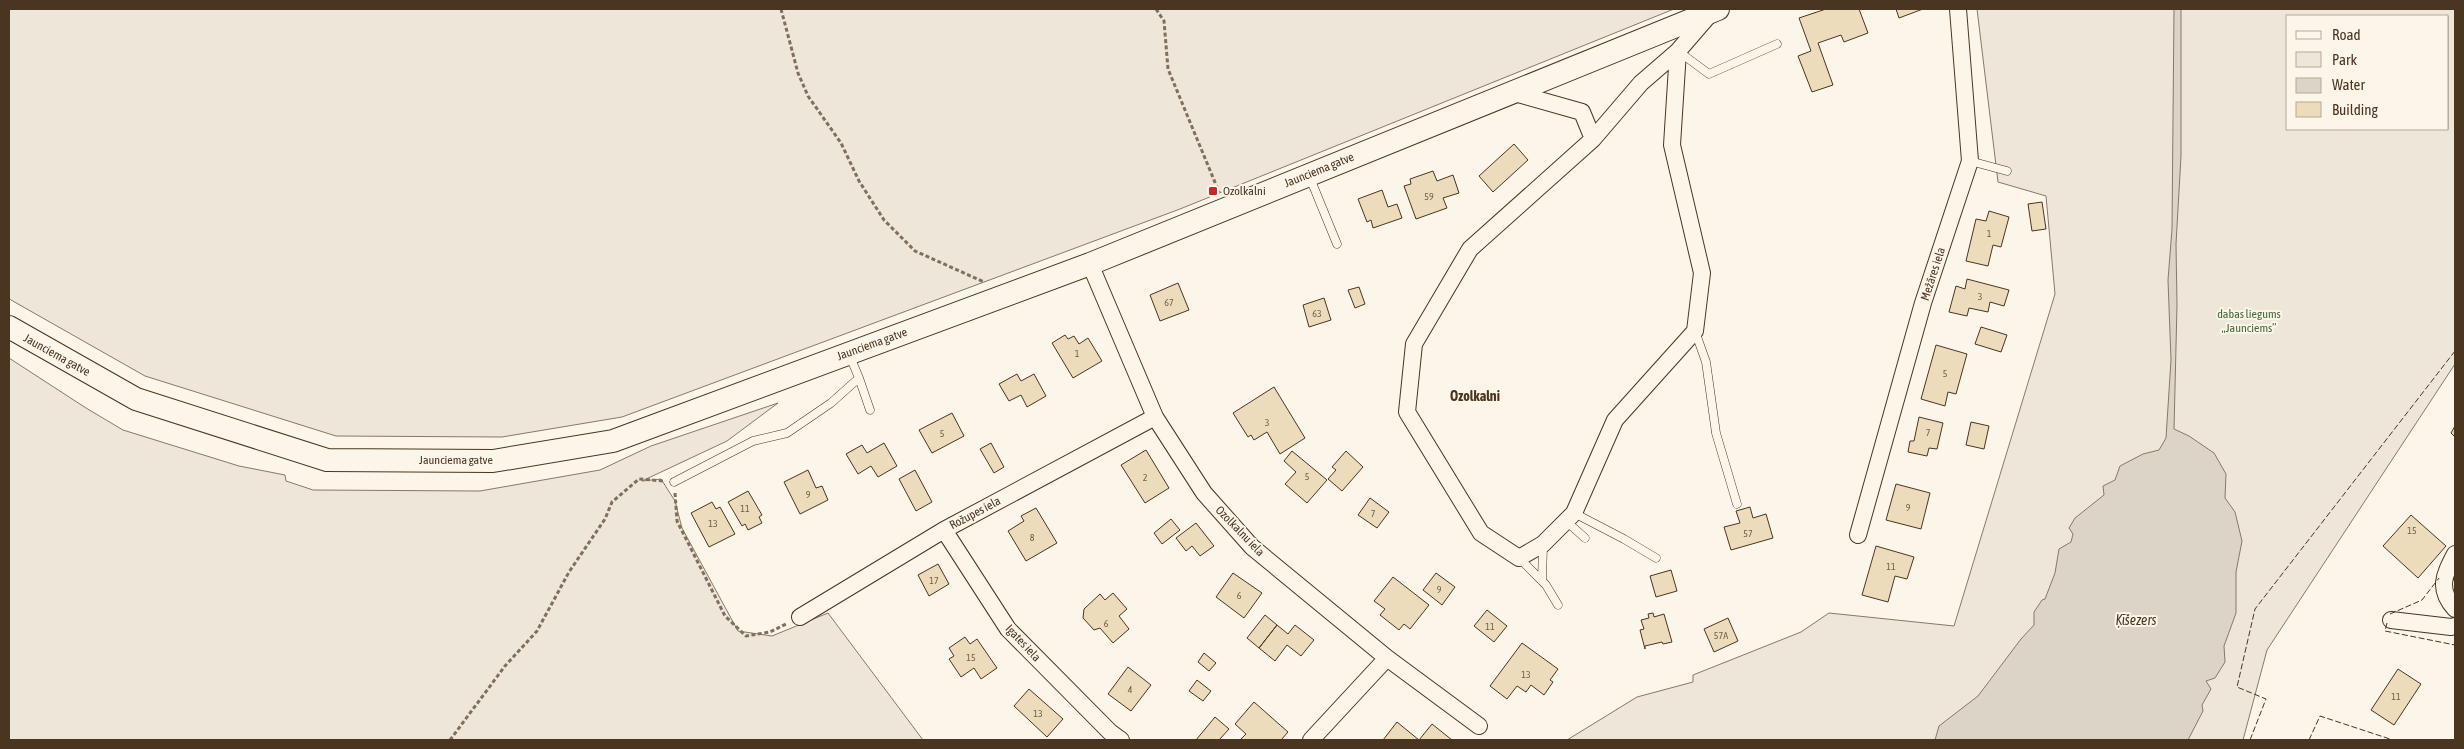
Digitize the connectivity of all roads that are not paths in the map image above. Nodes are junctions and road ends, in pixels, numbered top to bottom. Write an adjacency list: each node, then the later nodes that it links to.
1 (1958, 9): 7 (street, Mežāres iela)
2 (1715, 10): 4 (street); 5 (main road, Jaunciema gatve)
3 (1777, 44): 4 (lane)
4 (1678, 51): 6 (street); 13 (street)
5 (1511, 92): 6 (street); 9 (main road, Jaunciema gatve)
6 (1593, 139): 26 (street)
7 (1970, 161): 8 (lane); 22 (street, Mežāres iela)
8 (2007, 171)
9 (1309, 174): 10 (lane); 11 (main road, Jaunciema gatve)
10 (1337, 244)
11 (1090, 264): 14 (main road, Jaunciema gatve); 17 (street, Ozolkalnu iela)
12 (9, 328): 14 (main road, Jaunciema gatve)
13 (1695, 332): 19 (lane); 20 (street)
14 (848, 352): 15 (lane)
15 (858, 378): 16 (lane); 18 (lane)
16 (870, 410)
17 (1155, 417): 21 (street, Rožupes iela); 34 (street, Ozolkalnu iela)
18 (674, 482)
19 (1737, 504)
20 (1570, 517): 23 (lane); 24 (street); 27 (lane)
21 (944, 530): 31 (street, Rožupes iela); 36 (street, Igates iela)
22 (1858, 535)
23 (1585, 538)
24 (1543, 544): 26 (street); 28 (lane)
25 (2455, 554): 30 (street)
26 (1519, 558): 28 (lane)
27 (1656, 558)
28 (1542, 581): 29 (lane)
29 (1558, 605)
30 (2455, 609)
31 (800, 617)
32 (2390, 620): 33 (street)
33 (2455, 626)
34 (1387, 658): 35 (street, Ozolkalnu iela); 37 (street)
35 (1479, 726)
36 (1121, 740)
37 (1311, 740)

